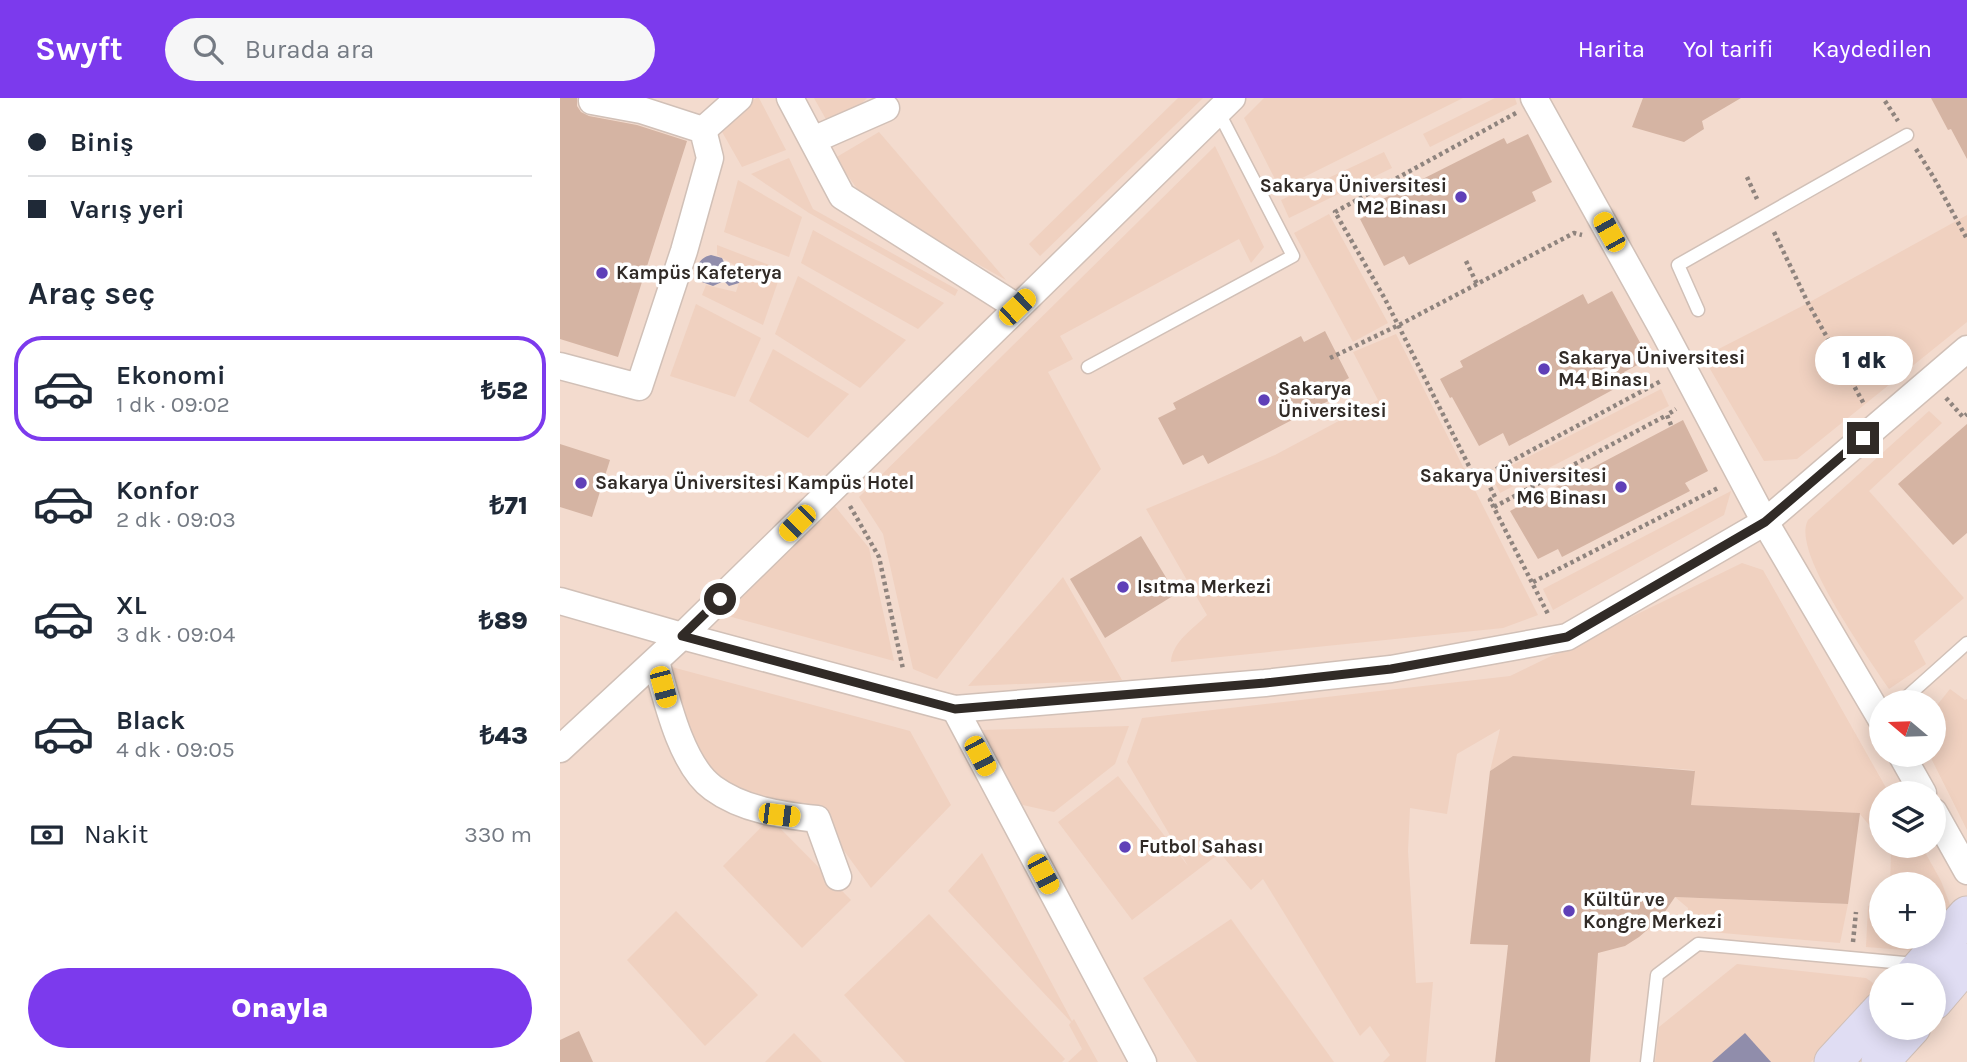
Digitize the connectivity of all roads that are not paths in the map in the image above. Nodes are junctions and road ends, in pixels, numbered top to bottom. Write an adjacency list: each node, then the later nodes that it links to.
1 (593, 98): 6 (street)
2 (739, 98): 8 (street)
3 (790, 98): 10 (street)
4 (1530, 103): 16 (street)
5 (1225, 105): 11 (street); 15 (lane)
6 (668, 108): 8 (street)
7 (886, 108): 10 (street)
8 (703, 130): 14 (street)
9 (1907, 135): 12 (lane)
10 (813, 140): 11 (street)
11 (1017, 307): 18 (street)
12 (1698, 310)
13 (1967, 349): 16 (street)
14 (560, 366)
15 (1087, 366)
16 (1765, 522): 22 (street); 23 (street)
17 (560, 601): 18 (street)
18 (682, 636): 20 (street); 23 (street)
19 (1967, 643): 21 (lane)
20 (656, 661): 24 (street); 27 (street)
21 (1914, 690)
22 (1869, 699)
23 (955, 709): 35 (street)
24 (560, 749)
25 (1946, 833): 26 (street)
26 (1967, 871)
27 (838, 877)
28 (1967, 915): 30 (street)
29 (1967, 962): 32 (street)
30 (1924, 963)
31 (1869, 964): 36 (lane)
32 (1946, 987)
33 (1869, 1023): 37 (street)
34 (1900, 1040): 38 (street)
35 (1143, 1062)
36 (1647, 1062)
37 (1833, 1062)
38 (1880, 1062)

